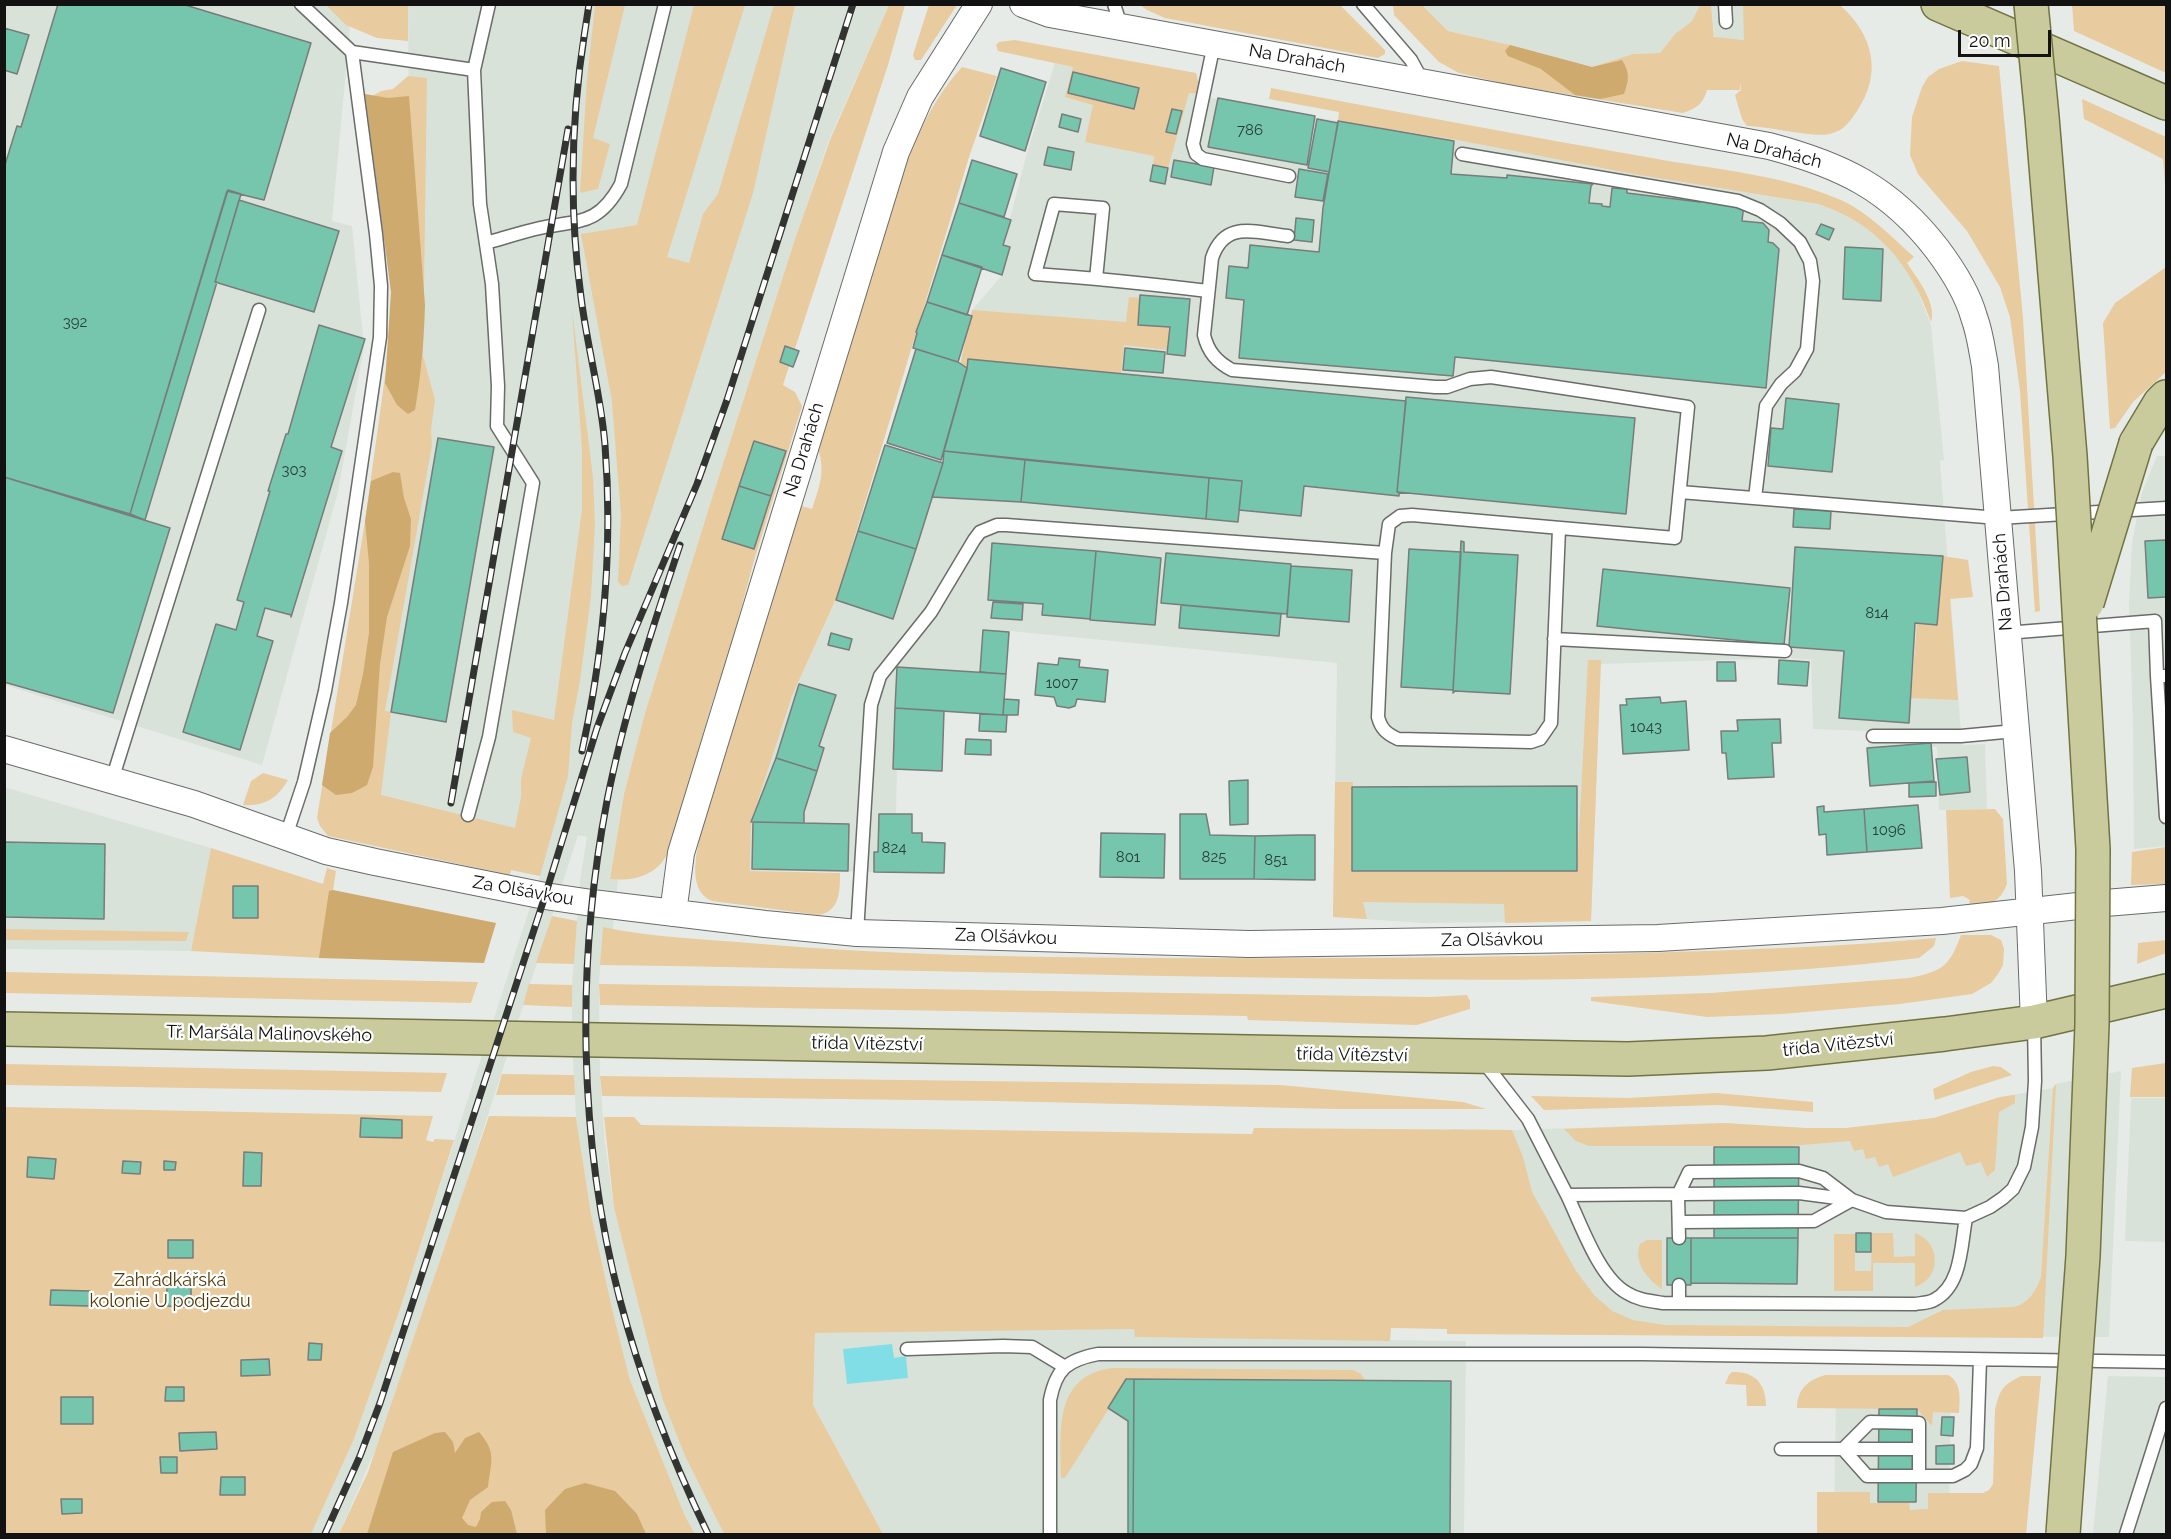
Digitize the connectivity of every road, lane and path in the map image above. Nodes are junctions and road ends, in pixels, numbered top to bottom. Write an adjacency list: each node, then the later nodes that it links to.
1 (301, 4): 13 (lane)
2 (489, 4): 14 (lane)
3 (665, 4): 20 (lane)
4 (979, 4): 44 (street, Na Drahách)
5 (1023, 4): 10 (street, Na Drahách)
6 (1363, 4): 15 (lane)
7 (1725, 4): 11 (lane)
8 (1938, 4): 16 (main road)
9 (2031, 4): 31 (main road, bridge)
10 (1118, 15): 12 (street, Na Drahách)
11 (1726, 22)
12 (1214, 44): 15 (street, Na Drahách); 18 (lane)
13 (352, 52): 14 (lane); 42 (lane)
14 (474, 70): 20 (lane)
15 (1423, 81): 28 (street, Na Drahách)
16 (2166, 103)
17 (1462, 154): 26 (lane)
18 (1289, 176)
19 (1288, 236): 22 (lane)
20 (486, 243): 40 (lane)
21 (1096, 279): 21 (lane); 22 (lane)
22 (1208, 291): 25 (lane)
23 (259, 310): 39 (lane)
24 (2166, 397): 31 (main road, bridge)
25 (1680, 492): 26 (lane); 29 (lane)
26 (1755, 498): 28 (lane)
27 (2166, 508): 28 (lane)
28 (1998, 518): 32 (street, Na Drahách)
29 (1559, 529): 30 (lane); 33 (lane)
30 (1385, 553): 33 (lane); 46 (lane)
31 (2081, 624): 72 (main road, bridge)
32 (2006, 633): 35 (lane); 36 (street, Na Drahách)
33 (1554, 639): 34 (lane)
34 (1785, 651)
35 (2162, 676): 41 (lane)
36 (2015, 731): 37 (lane); 45 (street, Na Drahách)
37 (1873, 736)
38 (4, 749): 39 (street, Za Olšávkou)
39 (112, 780): 42 (street, Za Olšávkou)
40 (468, 816)
41 (2166, 818)
42 (286, 836): 44 (street, Za Olšávkou)
43 (2166, 898): 45 (street, Za Olšávkou)
44 (673, 913): 46 (street, Za Olšávkou)
45 (2030, 913): 46 (street, Za Olšávkou); 48 (street, Na Drahách)
46 (857, 933)
47 (2166, 991): 48 (main road, třída Vítězství)
48 (2034, 1022): 51 (main road, třída Vítězství); 55 (lane)
49 (4, 1029): 50 (main road, Tř. Maršála Malinovského)
50 (533, 1039): 51 (main road, třída Vítězství)
51 (1480, 1058): 52 (lane)
52 (1567, 1195): 53 (lane); 59 (lane)
53 (1678, 1195): 54 (lane); 54 (lane); 56 (lane)
54 (1852, 1200): 55 (lane); 56 (lane)
55 (1966, 1218): 59 (lane)
56 (1679, 1222): 57 (lane)
57 (1679, 1238)
58 (1679, 1285): 59 (lane)
59 (1679, 1303)
60 (2085, 1337): 63 (lane)
61 (907, 1349): 65 (lane)
62 (1980, 1360): 63 (lane); 65 (lane); 70 (lane)
63 (2084, 1361): 64 (lane)
64 (2166, 1362)
65 (1065, 1366): 71 (lane)
66 (2166, 1408): 73 (lane)
67 (1780, 1449): 68 (lane)
68 (1843, 1449): 69 (lane); 69 (lane); 70 (lane)
69 (1919, 1449): 70 (lane)
70 (1919, 1476)
71 (1050, 1534)
72 (2062, 1534)
73 (2126, 1534)

